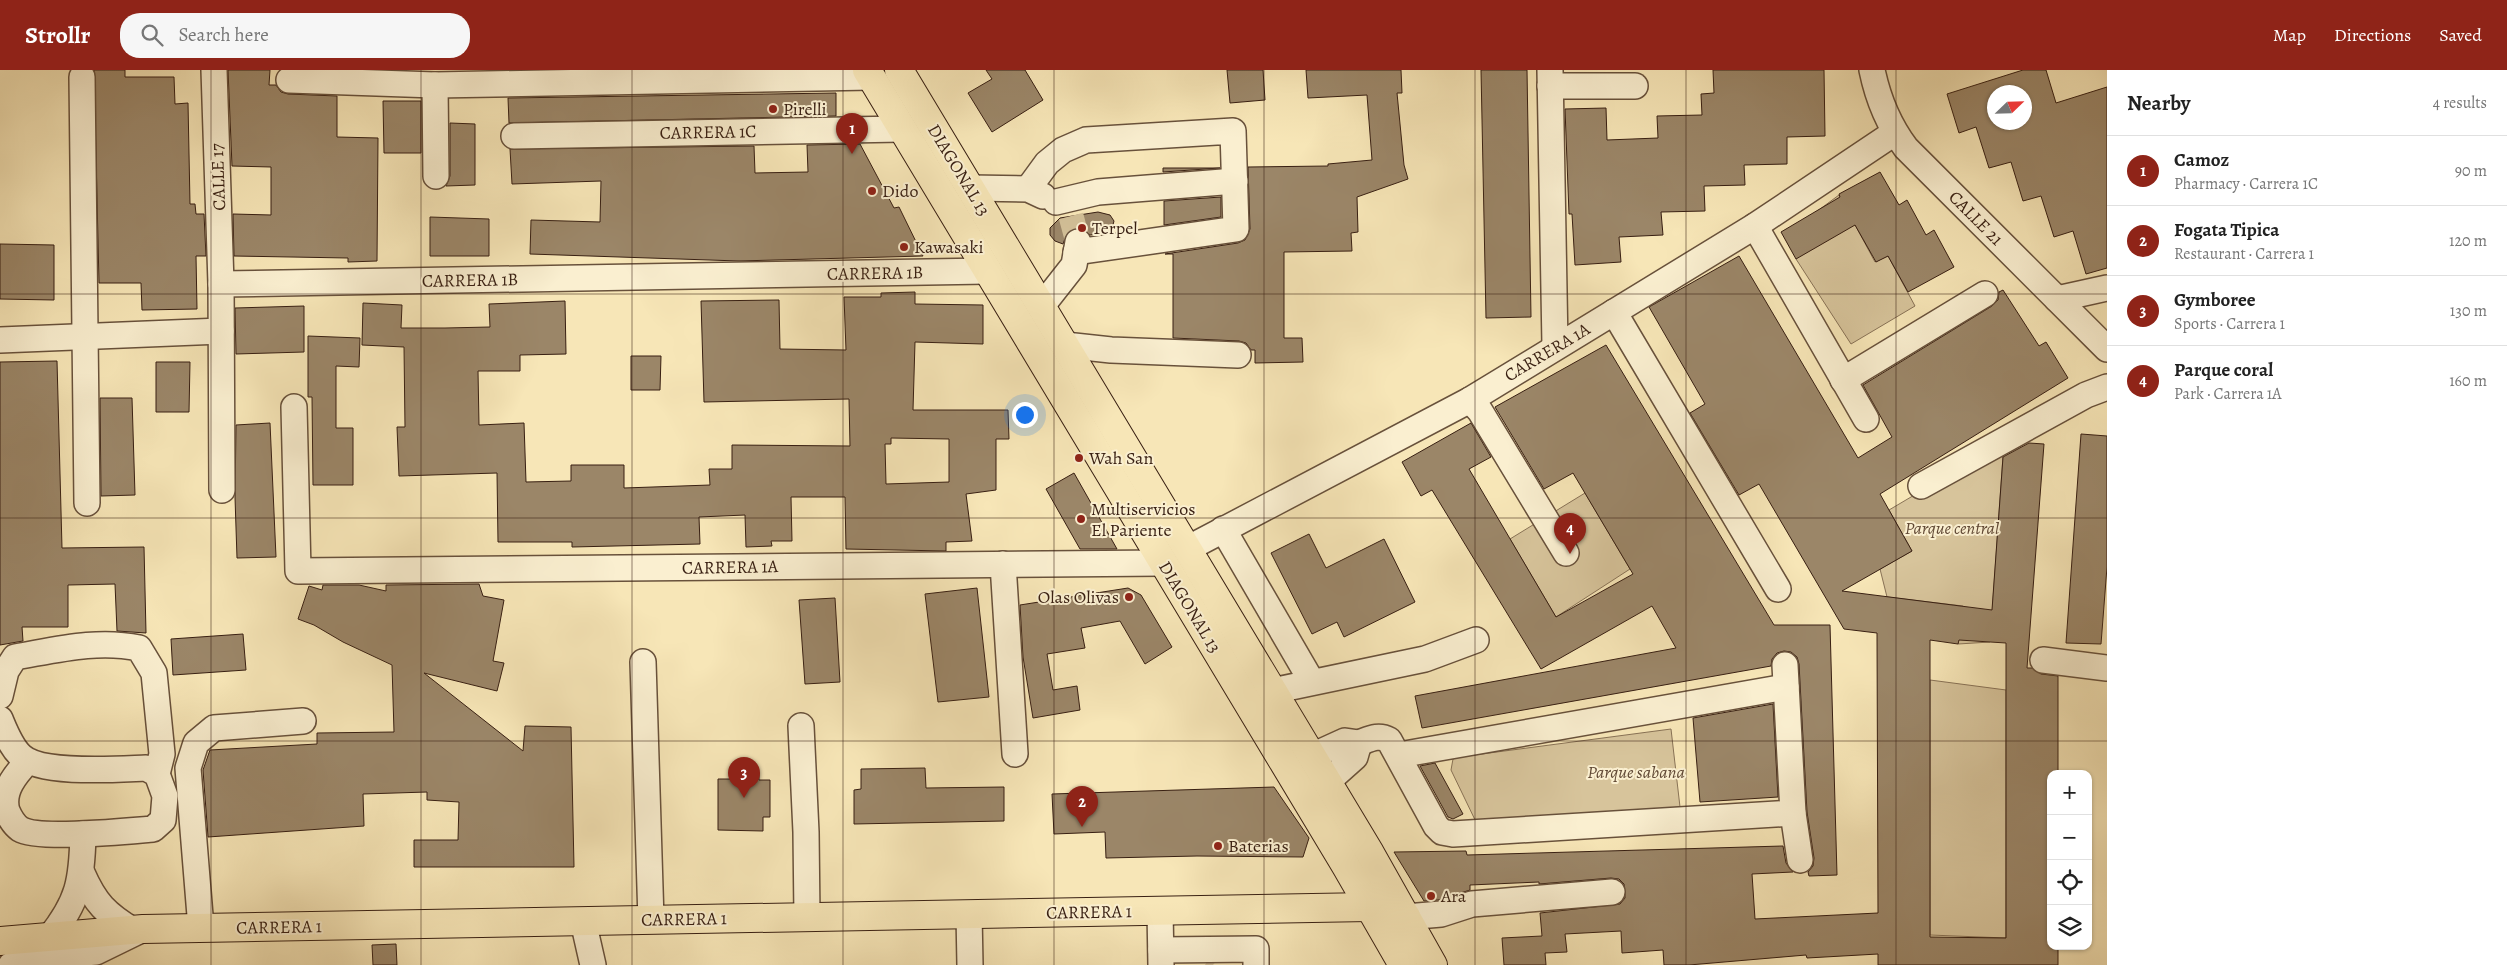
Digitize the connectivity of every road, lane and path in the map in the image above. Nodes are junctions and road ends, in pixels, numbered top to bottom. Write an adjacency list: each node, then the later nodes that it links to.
1 (214, 70): 19 (street, CALLE 17)
2 (899, 70): 15 (main road, DIAGONAL 13)
3 (1872, 70): 11 (street, CALLE 21)
4 (869, 74): 8 (street); 10 (main road, DIAGONAL 13)
5 (82, 77): 26 (street)
6 (1550, 78): 9 (street); 29 (street)
7 (289, 80): 8 (street)
8 (435, 85): 13 (street)
9 (1635, 86)
10 (902, 128): 12 (street, CARRERA 1C); 18 (main road, DIAGONAL 13)
11 (1894, 133): 17 (street, CARRERA 1A); 22 (street, CALLE 21)
12 (514, 136)
13 (436, 176)
14 (1235, 181): 16 (street); 16 (street); 23 (street)
15 (970, 188): 16 (street); 23 (main road, DIAGONAL 13)
16 (1028, 189)
17 (1755, 226): 24 (street, CARRERA 1A); 32 (street)
18 (988, 271): 19 (street, CARRERA 1B); 43 (main road, DIAGONAL 13)
19 (221, 284): 25 (street)
20 (2107, 288): 22 (street)
21 (1985, 294): 32 (street)
22 (2057, 299): 30 (street, CALLE 21)
23 (1041, 307): 28 (main road, DIAGONAL 13)
24 (1614, 312): 29 (street, CARRERA 1A); 45 (street)
25 (221, 331): 26 (street); 38 (street)
26 (84, 337): 27 (street); 39 (street)
27 (0, 340)
28 (1065, 345): 31 (street); 41 (main road, DIAGONAL 13)
29 (1555, 346): 34 (street, CARRERA 1A)
30 (2107, 349)
31 (1238, 355)
32 (1843, 380): 36 (street)
33 (2107, 387): 37 (street)
34 (1470, 400): 40 (street, CARRERA 1A); 42 (street)
35 (294, 407): 44 (street, CARRERA 1A)
36 (1866, 419)
37 (1920, 486)
38 (222, 490)
39 (87, 503)
40 (1223, 529): 41 (street, CARRERA 1A); 50 (street)
41 (1188, 550): 51 (main road, DIAGONAL 13)
42 (1566, 553)
43 (1163, 563): 44 (street, CARRERA 1A); 68 (main road, DIAGONAL 13)
44 (1003, 564): 57 (street)
45 (1778, 589)
46 (1476, 640): 50 (street)
47 (2043, 660): 49 (street)
48 (643, 662): 73 (street)
49 (2107, 668)
50 (1312, 682): 51 (street)
51 (1272, 691): 59 (main road, DIAGONAL 13)
52 (0, 696): 61 (street)
53 (0, 719): 60 (street)
54 (303, 721): 75 (street)
55 (801, 726): 71 (street)
56 (1359, 743): 58 (street); 59 (street); 62 (street)
57 (1014, 754)
58 (1399, 755): 63 (street); 63 (street)
59 (1312, 756): 62 (main road, DIAGONAL 13)
60 (28, 761): 61 (street); 64 (street)
61 (157, 774): 64 (street)
62 (1327, 782): 72 (main road, DIAGONAL 13)
63 (1793, 813): 65 (street)
64 (84, 834): 66 (street)
65 (1800, 860)
66 (82, 872): 76 (street); 77 (street)
67 (1612, 892): 72 (street)
68 (1369, 907): 69 (main road, CARRERA 1); 72 (main road, CARRERA 1); 84 (main road, DIAGONAL 13)
69 (1160, 911): 70 (main road, CARRERA 1); 79 (street)
70 (969, 914): 71 (main road, CARRERA 1); 82 (street)
71 (807, 917): 73 (main road, CARRERA 1)
72 (1406, 917): 85 (main road, DIAGONAL 13)
73 (651, 920): 74 (main road, CARRERA 1)
74 (583, 921): 75 (main road, CARRERA 1); 81 (street)
75 (201, 928): 76 (main road, CARRERA 1)
76 (138, 930): 77 (main road, CARRERA 1); 80 (street)
77 (49, 938): 78 (main road, CARRERA 1)
78 (0, 941)
79 (1164, 959): 83 (street)
80 (11, 965)
81 (594, 965)
82 (970, 965)
83 (1256, 965)
84 (1403, 965)
85 (1433, 965)

